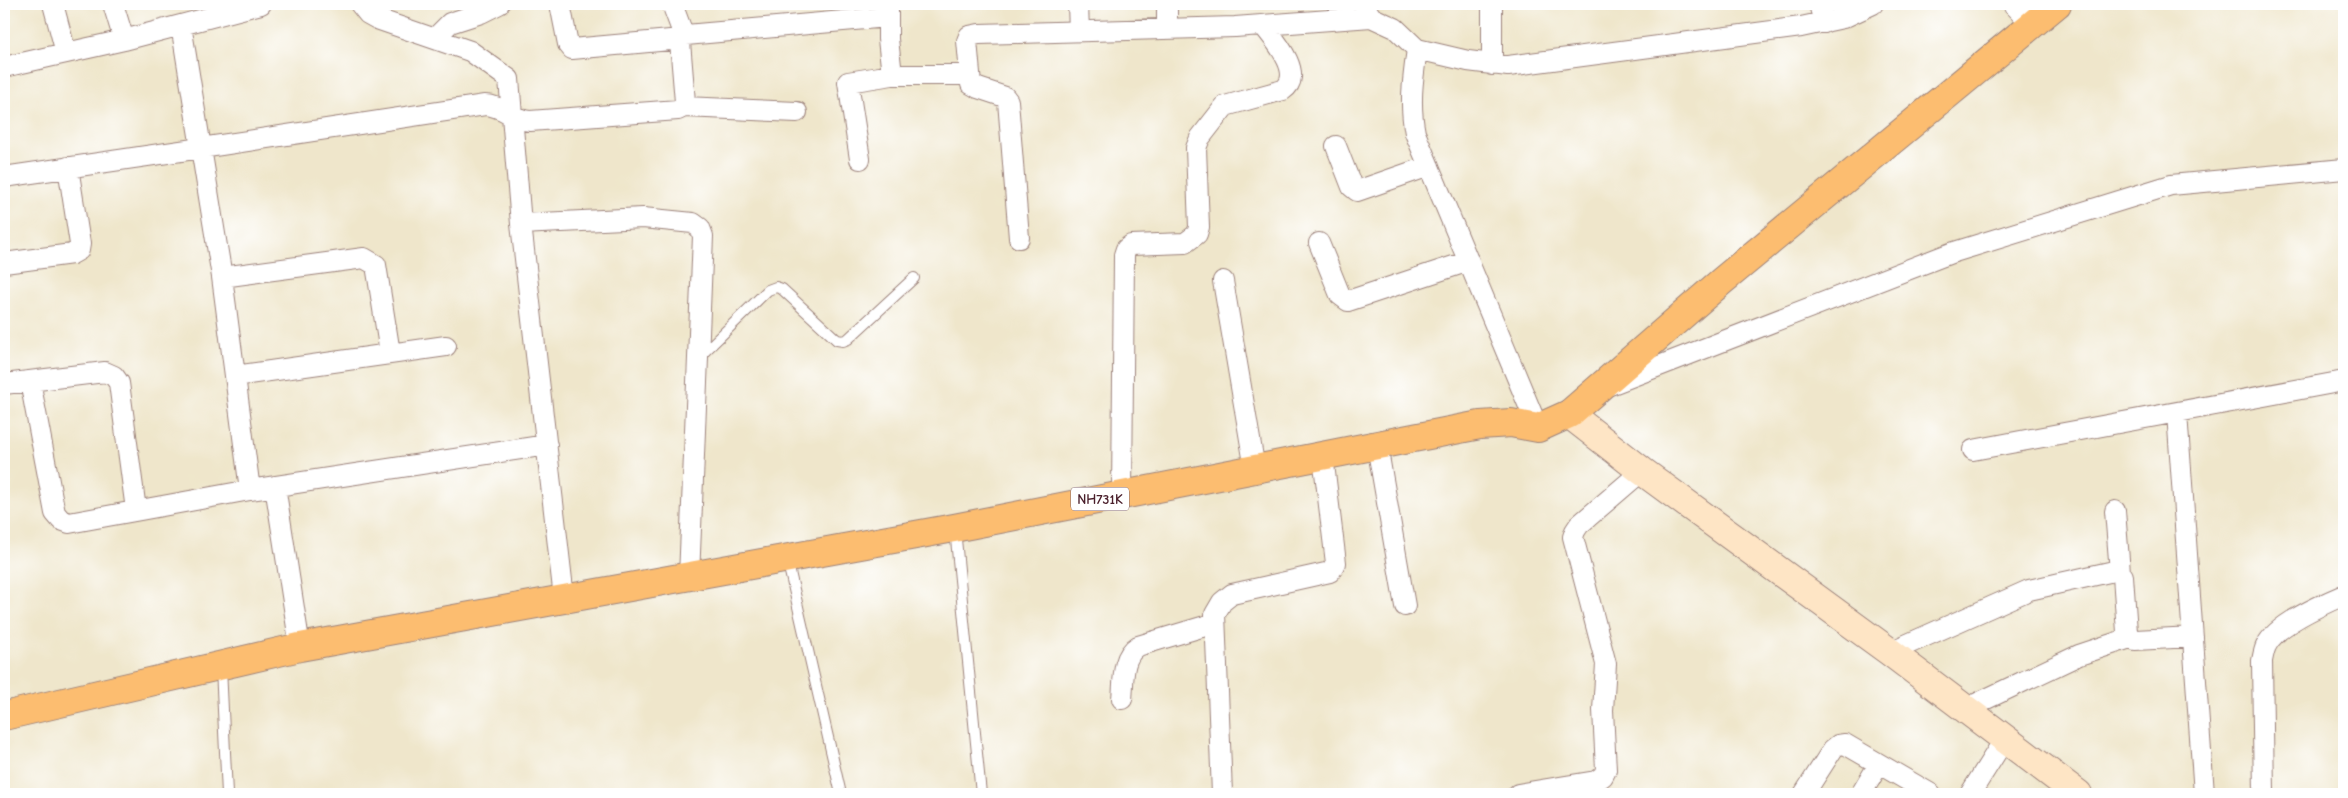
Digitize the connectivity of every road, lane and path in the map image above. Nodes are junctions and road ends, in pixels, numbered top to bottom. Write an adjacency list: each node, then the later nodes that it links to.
1 (53, 4): 27 (street)
2 (113, 4): 25 (street)
3 (261, 4): 19 (street)
4 (360, 4): 23 (street)
5 (499, 4): 23 (street)
6 (560, 4): 24 (street)
7 (672, 4): 24 (street)
8 (1078, 4): 22 (street)
9 (1167, 4): 21 (street)
10 (1492, 4): 28 (street)
11 (1820, 4): 17 (street)
12 (1873, 4): 17 (street)
13 (2013, 4): 18 (street)
14 (2057, 4): 18 (highway)
15 (888, 10): 24 (street); 31 (street)
16 (1368, 10): 20 (street); 26 (street)
17 (1824, 23): 28 (street)
18 (2032, 24): 57 (highway)
19 (181, 25): 25 (street); 36 (street)
20 (1263, 25): 21 (street); 69 (street)
21 (1167, 29): 22 (street)
22 (1079, 31): 30 (street)
23 (435, 38): 34 (street)
24 (682, 38): 32 (street)
25 (124, 40): 27 (street)
26 (1417, 49): 28 (street); 38 (street)
27 (66, 53): 29 (street)
28 (1492, 65)
29 (4, 67)
30 (969, 75): 31 (street); 43 (street)
31 (892, 76): 37 (street)
32 (684, 107): 33 (street); 34 (street)
33 (797, 112)
34 (511, 113): 36 (street); 42 (street)
35 (1336, 146): 38 (street)
36 (201, 148): 39 (street); 47 (street)
37 (860, 159)
38 (1429, 166): 45 (street)
39 (68, 167): 41 (street); 46 (street)
40 (2344, 172): 57 (street)
41 (4, 177)
42 (521, 224): 52 (street); 61 (street)
43 (1019, 238)
44 (1319, 243): 45 (street)
45 (1469, 261): 60 (street)
46 (4, 263)
47 (222, 277): 51 (street); 53 (street)
48 (914, 278): 52 (lane)
49 (1223, 281): 65 (street)
50 (446, 346): 51 (street)
51 (390, 353): 53 (street)
52 (698, 358): 75 (street)
53 (235, 376): 68 (street)
54 (30, 381): 56 (street); 70 (street); 70 (street)
55 (2344, 381): 58 (street)
56 (4, 384)
57 (1596, 390): 59 (highway)
58 (2177, 413): 63 (street); 80 (street)
59 (1569, 414): 60 (highway); 66 (main road)
60 (1538, 428): 62 (highway, NH731K)
61 (547, 444): 67 (street); 77 (street)
62 (1377, 445): 64 (highway, NH731K); 78 (street)
63 (1973, 450)
64 (1323, 456): 65 (highway, NH731K); 79 (street)
65 (1255, 468): 69 (highway, NH731K)
66 (1642, 471): 83 (main road); 90 (street)
67 (275, 486): 68 (street); 82 (street)
68 (250, 490): 70 (street)
69 (1122, 494): 72 (highway, NH731K)
70 (136, 510)
71 (2115, 511): 74 (street)
72 (954, 528): 73 (highway, NH731K); 94 (lane)
73 (787, 558): 75 (highway, NH731K); 93 (lane)
74 (2120, 572): 81 (street); 83 (street)
75 (690, 577): 77 (highway, NH731K)
76 (2344, 595): 102 (street)
77 (564, 598): 82 (highway, NH731K)
78 (1405, 606)
79 (1215, 623): 85 (street); 95 (street)
80 (2193, 637): 81 (street); 101 (street)
81 (2130, 638): 86 (street)
82 (300, 647): 84 (highway, NH731K)
83 (1890, 652): 86 (main road)
84 (221, 666): 87 (highway, NH731K); 92 (lane)
85 (1122, 699)
86 (1964, 710): 88 (main road)
87 (4, 716)
88 (2004, 740): 99 (street); 100 (main road)
89 (1879, 764): 91 (street); 97 (street); 98 (street)
90 (1566, 791): 96 (street)
91 (1924, 793)
92 (227, 794)
93 (841, 794)
94 (981, 794)
95 (1222, 794)
96 (1518, 794)
97 (1804, 794)
98 (1861, 794)
99 (1970, 794)
100 (2078, 794)
101 (2204, 794)
102 (2264, 794)

